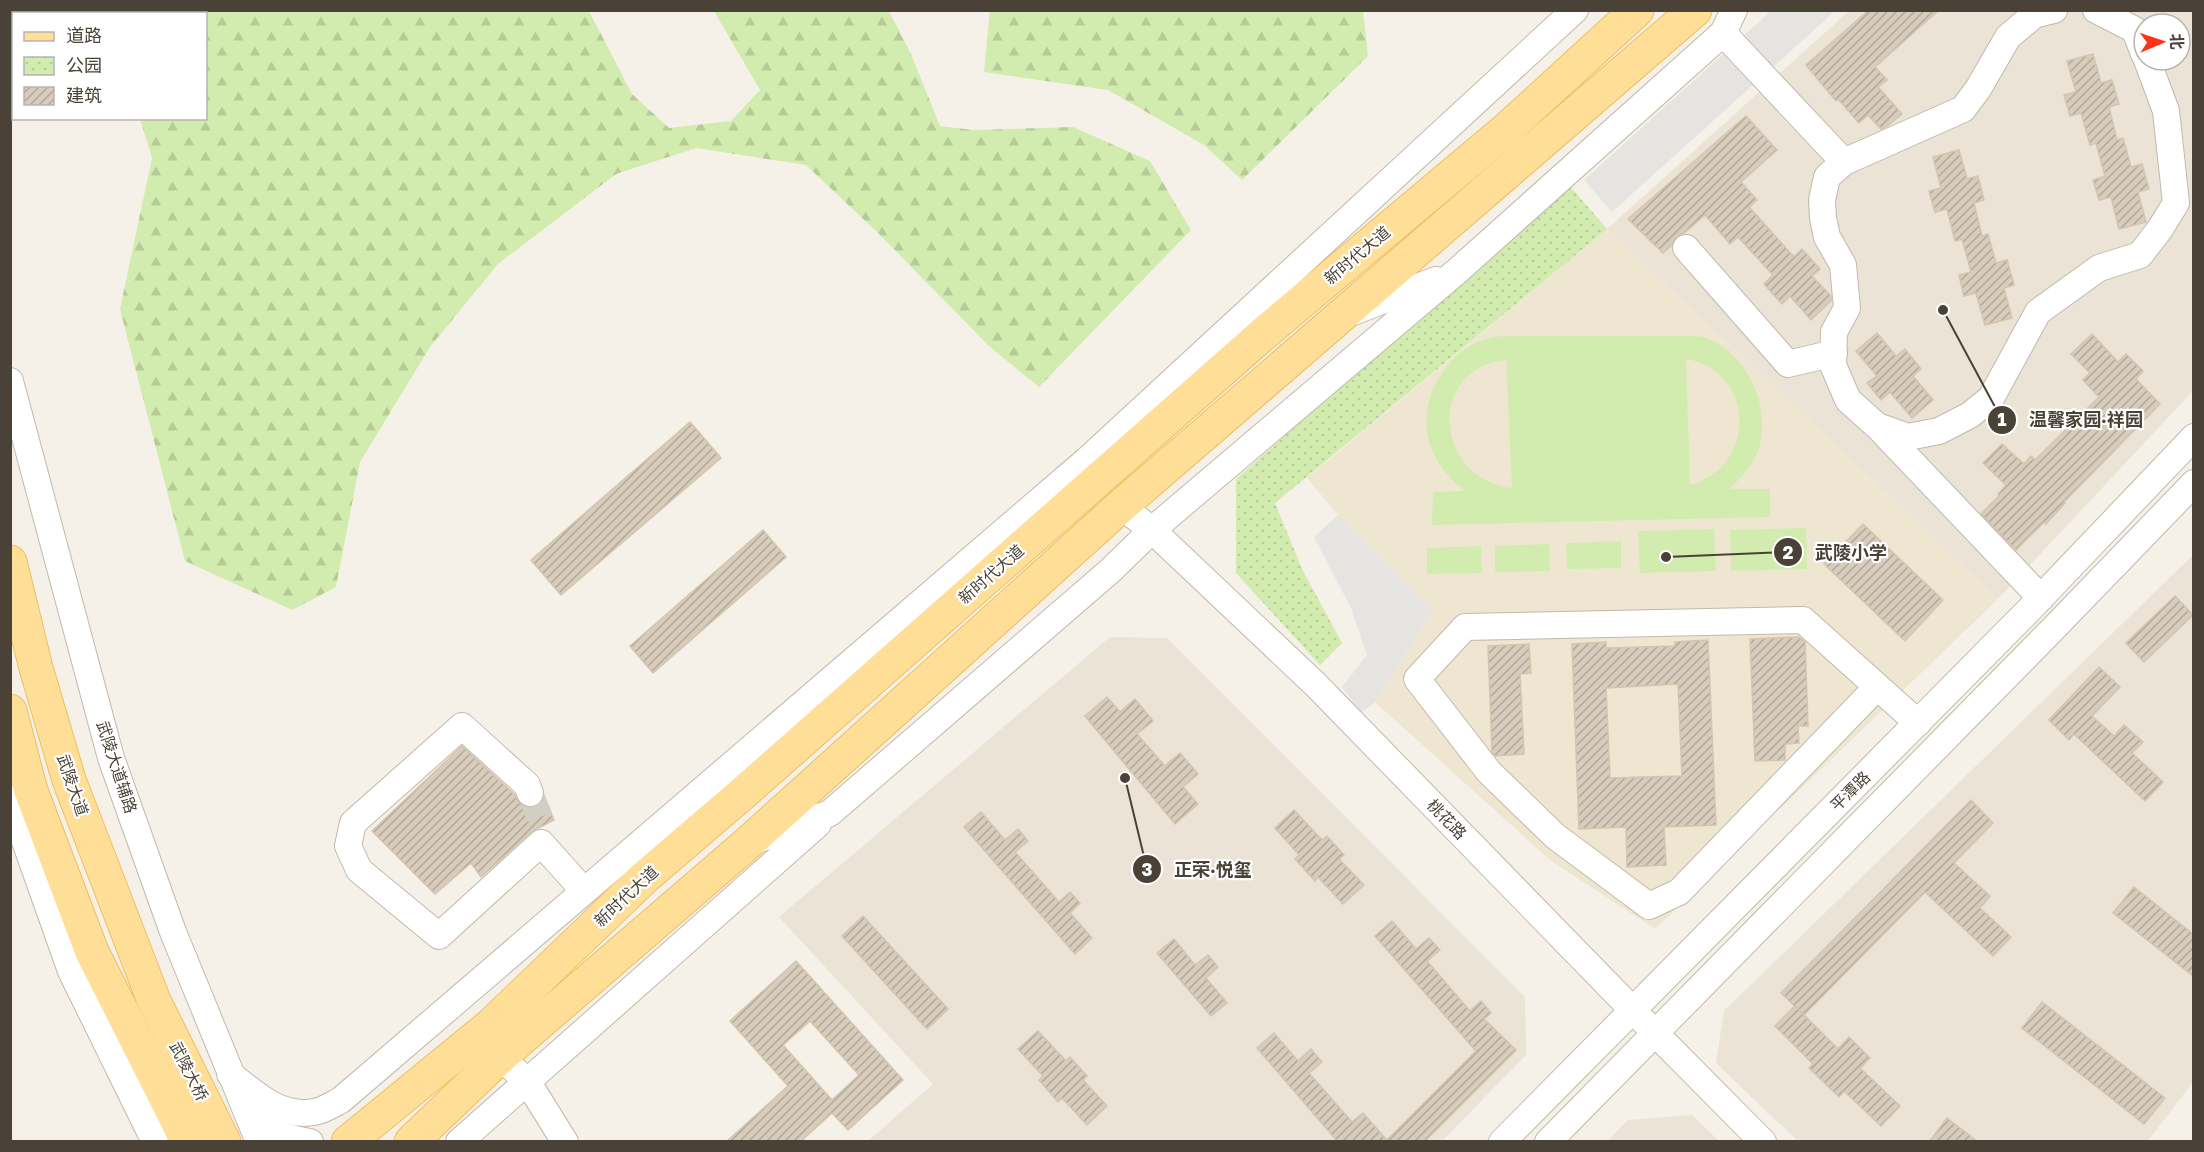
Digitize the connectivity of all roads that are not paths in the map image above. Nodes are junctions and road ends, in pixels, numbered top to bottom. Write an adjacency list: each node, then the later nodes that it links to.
1 (1575, 10): 28 (street)
2 (1636, 10): 31 (main road, 新时代大道)
3 (1695, 10): 13 (main road)
4 (1744, 10): 7 (street)
5 (2054, 10): 10 (street)
6 (2096, 10): 8 (street)
7 (1727, 24): 10 (street); 12 (street)
8 (2132, 28)
9 (2151, 72): 16 (street)
10 (1844, 162): 14 (street)
11 (1686, 248): 14 (street)
12 (1456, 273): 13 (street); 20 (street)
13 (1341, 317): 19 (main road)
14 (1833, 353): 16 (street)
15 (10, 381): 37 (street, 武陵大道辅路)
16 (1877, 426): 22 (street)
17 (2193, 437): 22 (street, 平潭路)
18 (2193, 483): 35 (street, 平潭路)
19 (1121, 506): 20 (street, 桃花路); 30 (main road)
20 (1152, 530): 29 (street); 34 (street, 桃花路)
21 (10, 562): 33 (main road, 武陵大道)
22 (2041, 598): 25 (street, 平潭路)
23 (1877, 687): 23 (street); 25 (street)
24 (10, 711): 42 (main road, 武陵大桥)
25 (1918, 723): 34 (street, 平潭路)
26 (530, 794): 32 (street)
27 (10, 799): 41 (street)
28 (681, 809): 31 (street); 32 (street)
29 (830, 813): 30 (street); 38 (street)
30 (748, 843): 36 (main road)
31 (645, 877): 40 (main road, 新时代大道)
32 (584, 891): 37 (street)
33 (154, 1001): 43 (main road, 武陵大桥)
34 (1633, 1011): 35 (street, 桃花路); 49 (street, 平潭路)
35 (1656, 1034): 50 (street, 平潭路); 51 (street, 桃花路)
36 (500, 1057): 38 (street); 46 (main road)
37 (230, 1074): 39 (street, 武陵大道辅路)
38 (527, 1081): 47 (street); 48 (street)
39 (241, 1100): 44 (street, 武陵大道辅路); 45 (street)
40 (344, 1140)
41 (155, 1142)
42 (188, 1142)
43 (224, 1142)
44 (260, 1142)
45 (310, 1142)
46 (411, 1142)
47 (459, 1142)
48 (565, 1142)
49 (1502, 1142)
50 (1548, 1142)
51 (1763, 1142)

